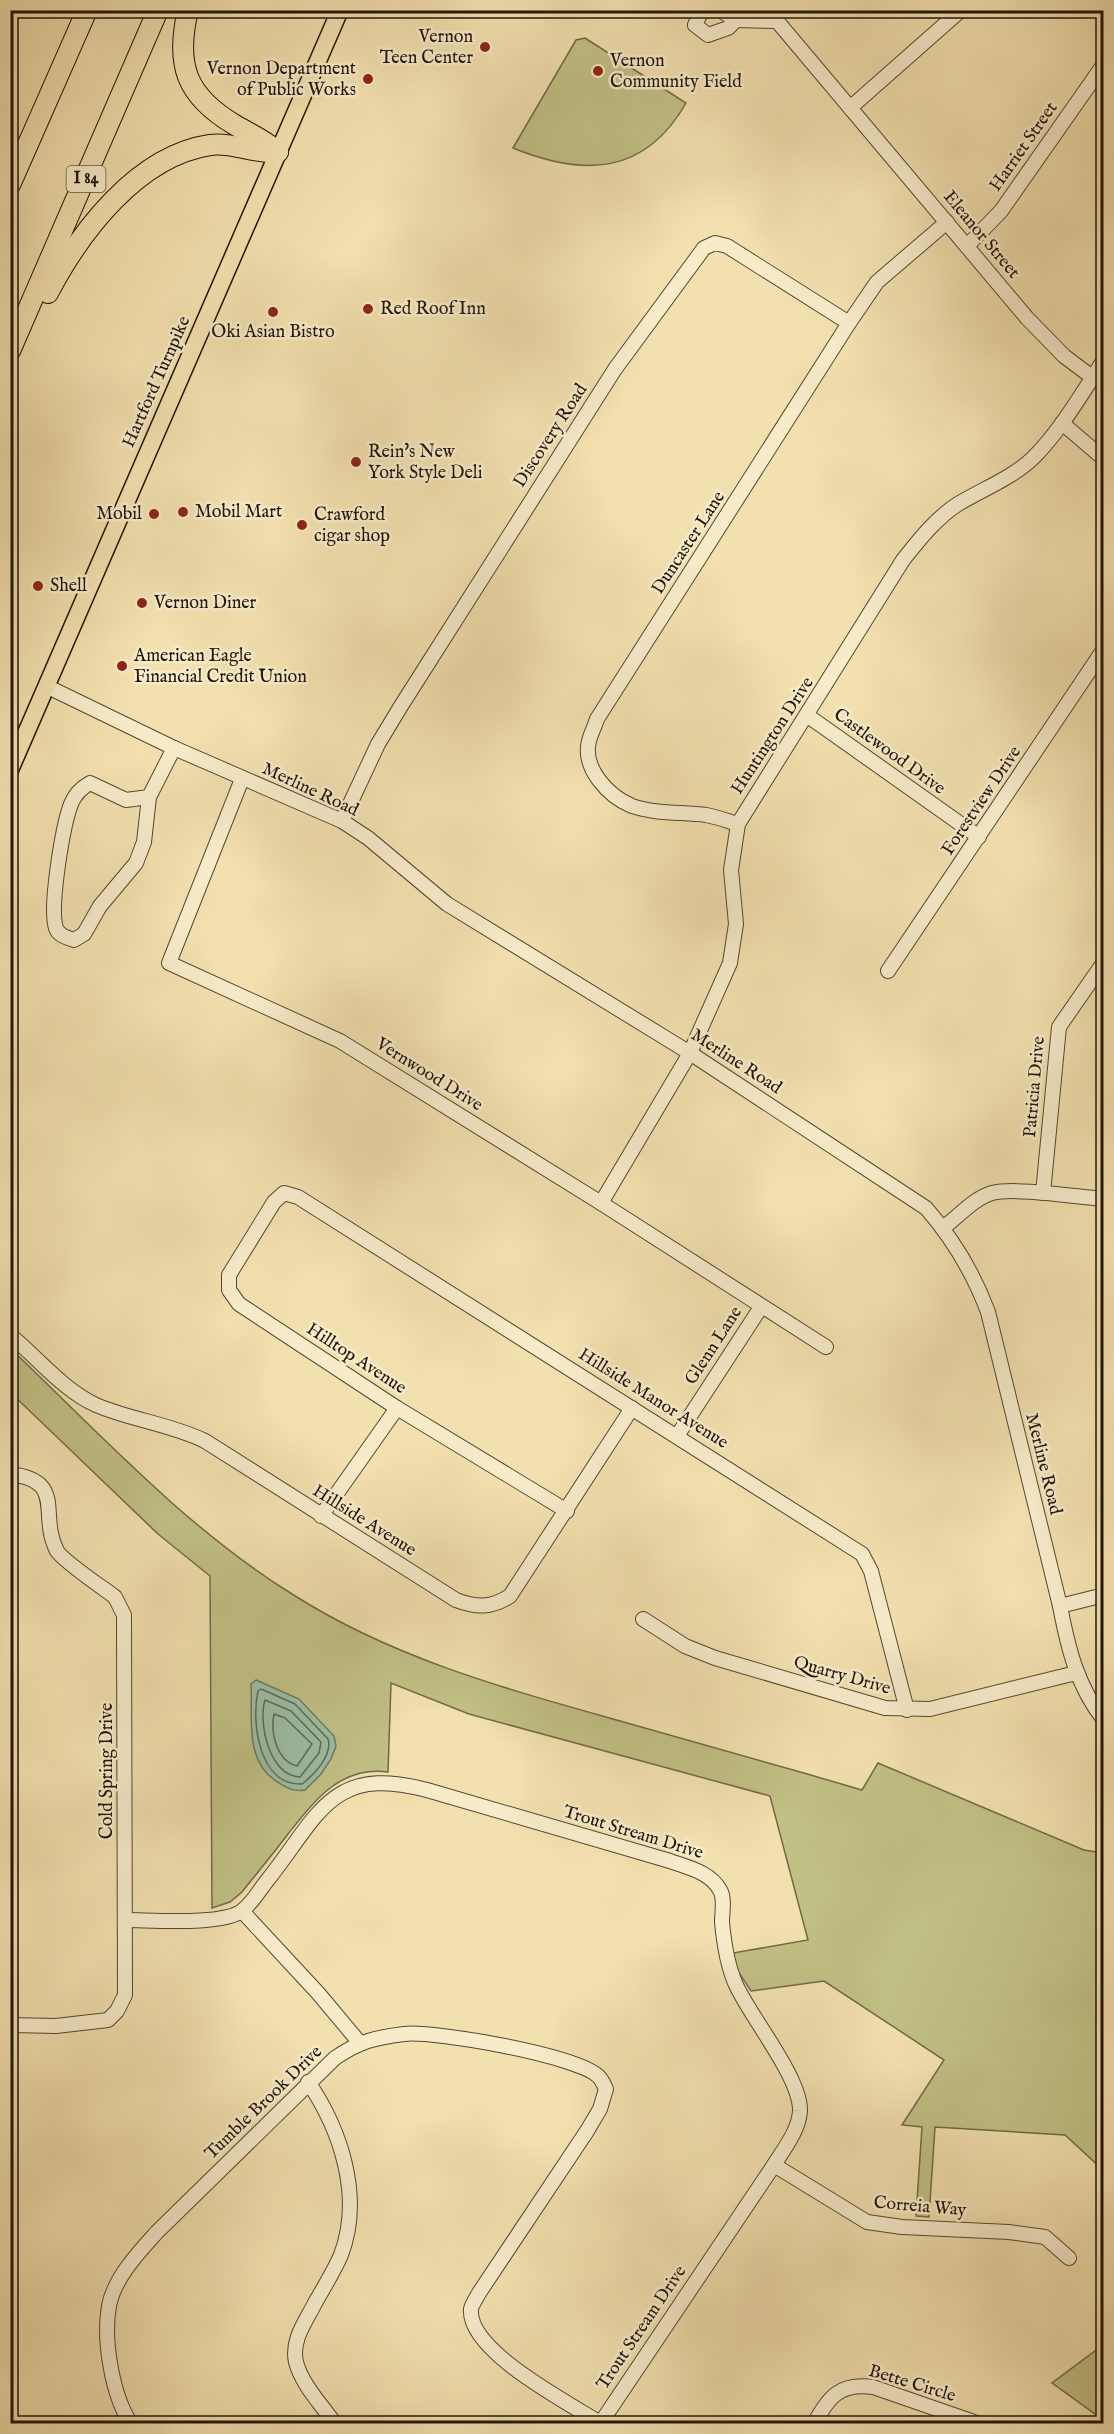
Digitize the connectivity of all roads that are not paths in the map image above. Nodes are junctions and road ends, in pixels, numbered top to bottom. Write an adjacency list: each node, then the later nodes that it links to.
1 (87, 10): 13 (highway)
2 (158, 10): 17 (highway, I 84)
3 (188, 10): 12 (highway)
4 (340, 10): 12 (main road, Hartford Turnpike)
5 (702, 10): 9 (street)
6 (720, 10): 9 (street)
7 (961, 10): 11 (street)
8 (779, 16): 9 (street); 11 (street, Eleanor Street)
9 (736, 20)
10 (1104, 64): 15 (street, Harriet Street)
11 (850, 108): 14 (street, Eleanor Street)
12 (278, 152): 17 (highway); 23 (main road, Hartford Turnpike)
13 (10, 185)
14 (947, 222): 15 (street, Eleanor Street); 16 (street, Duncaster Lane)
15 (967, 246): 19 (street, Eleanor Street)
16 (849, 323): 29 (street, Discovery Road); 30 (street, Duncaster Lane)
17 (11, 349)
18 (1104, 360): 19 (street, Huntington Drive)
19 (1092, 377): 20 (street, Huntington Drive)
20 (1062, 423): 21 (street); 24 (street, Huntington Drive)
21 (1104, 459)
22 (1104, 649): 31 (street, Forestview Drive)
23 (46, 686): 25 (street, Merline Road); 26 (main road, Hartford Turnpike)
24 (808, 716): 30 (street, Huntington Drive); 31 (street, Castlewood Drive)
25 (174, 748): 27 (street, Merline Road); 28 (street)
26 (10, 770)
27 (242, 779): 29 (street, Merline Road); 38 (street, Vernwood Drive)
28 (149, 797): 28 (street)
29 (342, 821): 34 (street, Merline Road)
30 (738, 824): 34 (street, Huntington Drive)
31 (979, 837): 33 (street, Forestview Drive)
32 (1104, 962): 36 (street, Patricia Drive)
33 (888, 971)
34 (690, 1053): 38 (street, Huntington Drive); 39 (street, Merline Road)
35 (284, 1193): 43 (street, Hilltop Avenue); 44 (street, Hillside Manor Avenue)
36 (1043, 1193): 37 (street); 39 (street)
37 (1104, 1199)
38 (601, 1203): 40 (street, Vernwood Drive)
39 (944, 1228): 50 (street, Merline Road)
40 (761, 1307): 42 (street, Vernwood Drive); 45 (street, Glenn Lane)
41 (10, 1335): 48 (street, Hillside Avenue)
42 (826, 1347)
43 (397, 1408): 47 (street, Hilltop Avenue); 48 (street)
44 (632, 1408): 45 (street, Hillside Manor Avenue); 47 (street, Hillside Avenue)
45 (677, 1436): 53 (street, Hillside Manor Avenue)
46 (10, 1474): 56 (street, Cold Spring Drive)
47 (567, 1511): 48 (street, Hillside Avenue)
48 (321, 1516)
49 (1104, 1595): 50 (street)
50 (1060, 1606): 52 (street, Merline Road)
51 (643, 1619): 53 (street, Quarry Drive)
52 (1076, 1673): 53 (street, Quarry Drive); 54 (street, Merline Road)
53 (907, 1710)
54 (1104, 1720)
55 (242, 1911): 56 (street); 58 (street); 60 (street, Trout Stream Drive)
56 (126, 1920): 57 (street, Cold Spring Drive)
57 (10, 2025)
58 (359, 2042): 59 (street, Tumble Brook Drive); 62 (street, Tumble Brook Drive)
59 (308, 2082): 63 (street, Tumble Brook Drive); 64 (street)
60 (774, 2165): 61 (street, Correia Way); 62 (street, Trout Stream Drive)
61 (1069, 2258)
62 (600, 2423)
63 (131, 2424)
64 (335, 2424)
65 (814, 2424): 66 (street, Bette Circle)
66 (980, 2424)

